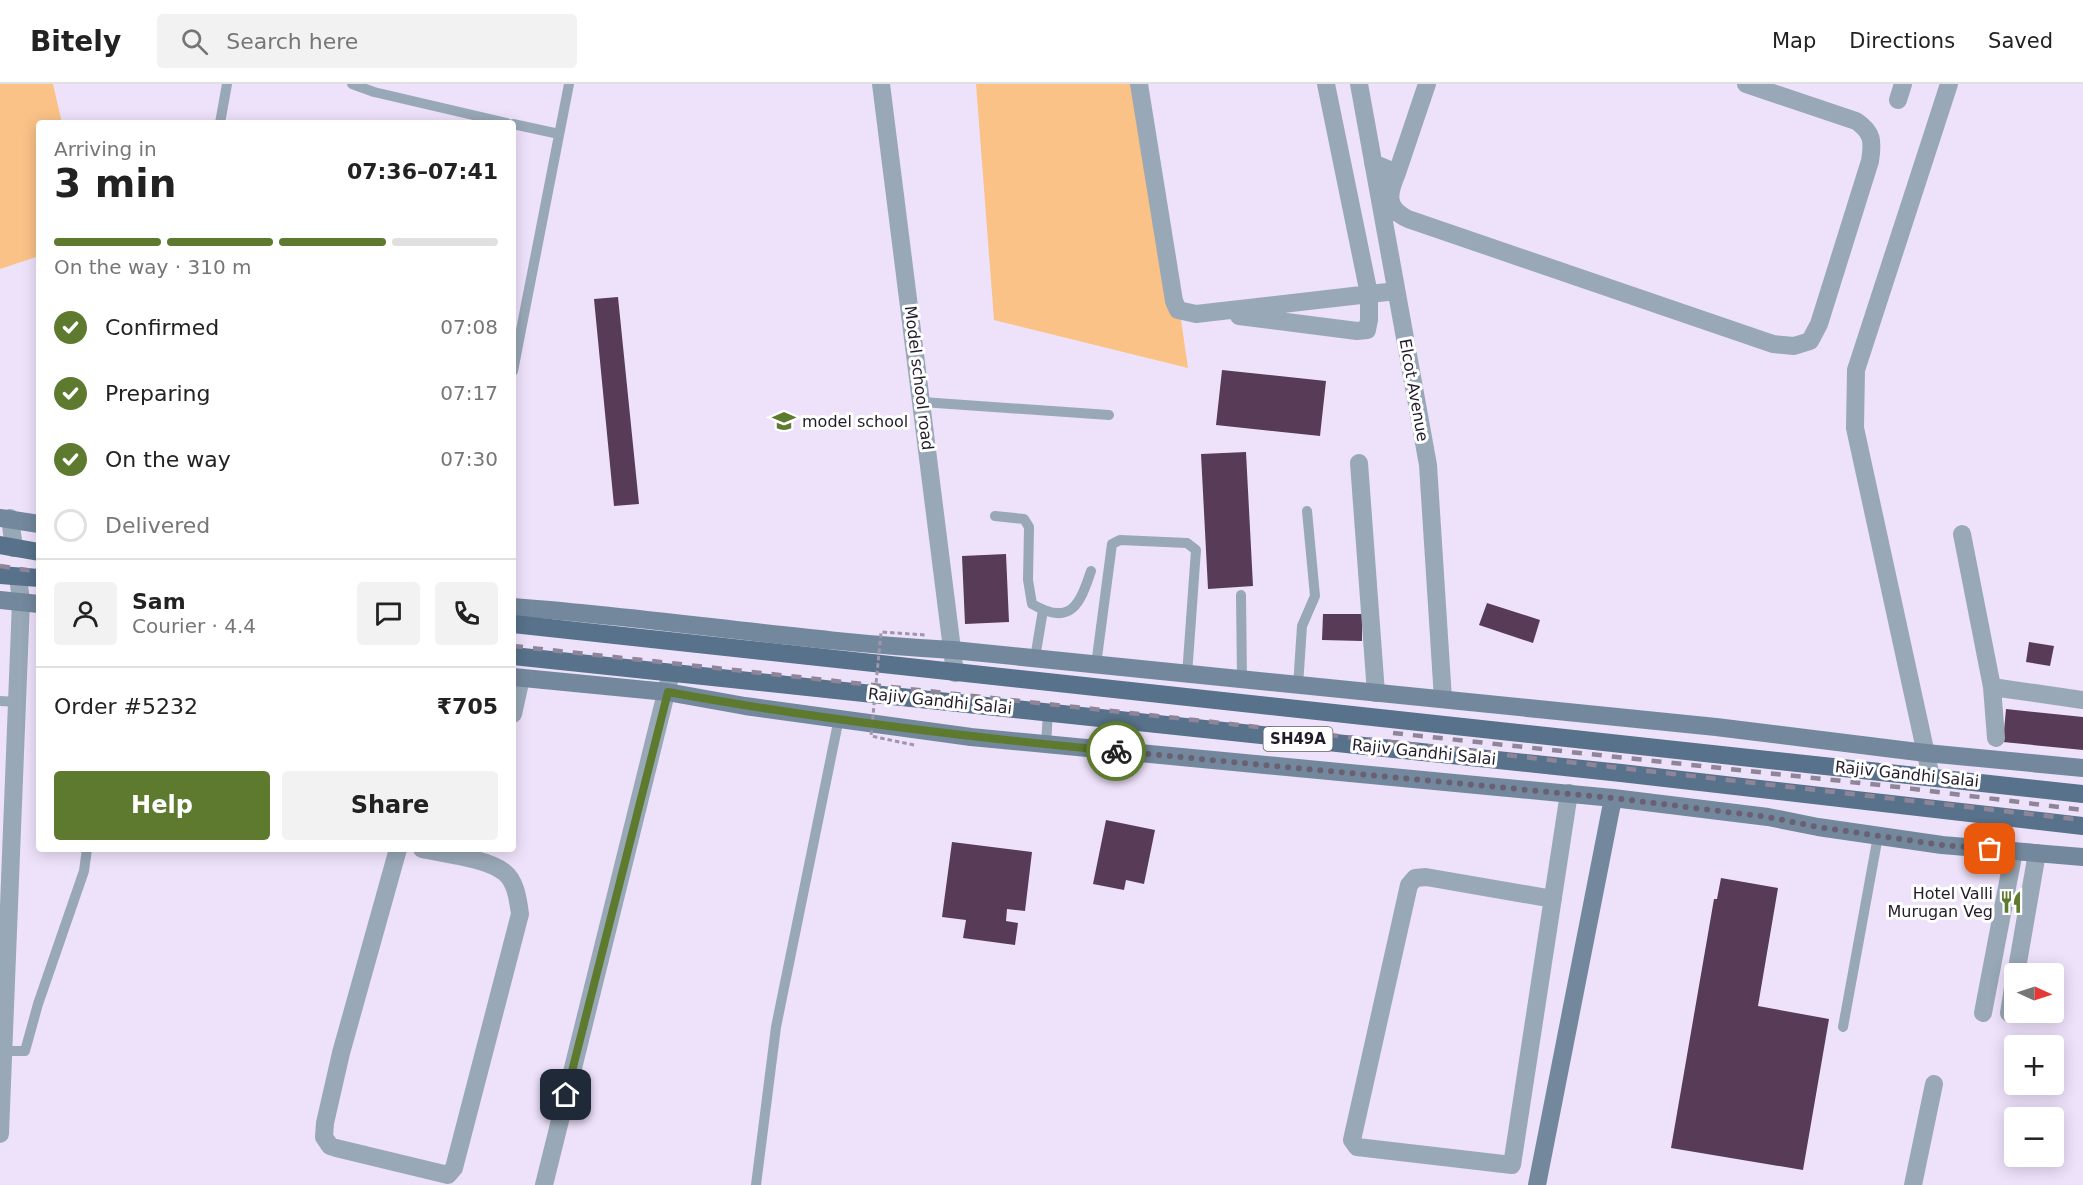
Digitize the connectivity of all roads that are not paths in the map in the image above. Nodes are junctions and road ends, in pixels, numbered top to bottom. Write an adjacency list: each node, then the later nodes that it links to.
1 (227, 84): 11 (lane)
2 (352, 84): 12 (lane)
3 (569, 84): 14 (lane)
4 (881, 84): 21 (street, Model school road)
5 (1139, 84): 19 (street)
6 (1326, 84): 18 (street)
7 (1359, 84): 15 (street, Elcot Avenue)
8 (1427, 84): 16 (street)
9 (1746, 84): 16 (street)
10 (1949, 84): 64 (street)
11 (221, 120)
12 (494, 120)
13 (516, 125): 14 (lane)
14 (559, 135): 20 (lane)
15 (1373, 163): 16 (street); 17 (street, Elcot Avenue)
16 (1396, 173)
17 (1396, 291): 18 (street); 53 (street, Elcot Avenue)
18 (1369, 294): 19 (street); 19 (street)
19 (1214, 312)
20 (516, 356)
21 (922, 402): 22 (lane); 40 (street, Model school road)
22 (1109, 416)
23 (1359, 463): 52 (street)
24 (1307, 511): 49 (lane)
25 (995, 516): 38 (lane)
26 (5, 518): 27 (street); 29 (street)
27 (36, 523)
28 (1962, 534): 50 (street)
29 (7, 547): 30 (main road)
30 (36, 552)
31 (1090, 571): 38 (lane)
32 (9, 576): 33 (main road); 36 (street)
33 (36, 578)
34 (1241, 595): 48 (lane)
35 (0, 600): 36 (street)
36 (30, 603): 55 (street)
37 (516, 607): 40 (street)
38 (1043, 610): 42 (lane)
39 (516, 624): 45 (main road, Rajiv Gandhi Salai / SH49A)
40 (953, 650): 42 (street); 45 (street, Model school road)
41 (516, 656): 44 (main road, Rajiv Gandhi Salai / SH49A)
42 (1035, 658): 43 (street)
43 (1096, 665): 46 (street); 46 (lane)
44 (671, 673): 51 (street); 57 (main road, Rajiv Gandhi Salai / SH49A)
45 (955, 673): 56 (main road, Rajiv Gandhi Salai / SH49A)
46 (1187, 675): 48 (street)
47 (517, 678): 51 (street)
48 (1242, 680): 49 (street)
49 (1298, 686): 52 (street)
50 (1992, 687): 54 (street); 60 (street)
51 (668, 692): 59 (street); 92 (street)
52 (1376, 693): 53 (street)
53 (1443, 699): 64 (street)
54 (2083, 700)
55 (9, 701): 87 (street)
56 (1300, 710): 58 (main road, Rajiv Gandhi Salai / SH49A); 61 (main road)
57 (1048, 712): 61 (main road, Rajiv Gandhi Salai / SH49A); 63 (lane)
58 (1339, 714): 62 (main road); 65 (main road, Rajiv Gandhi Salai / SH49A)
59 (839, 718): 63 (street); 93 (lane)
60 (1996, 738)
61 (1298, 739): 62 (main road, Rajiv Gandhi Salai / SH49A)
62 (1337, 743): 68 (main road, Rajiv Gandhi Salai / SH49A)
63 (1046, 745): 69 (street)
64 (1926, 753): 66 (street); 67 (street)
65 (1806, 764): 67 (main road, Rajiv Gandhi Salai / SH49A); 71 (main road)
66 (2083, 768)
67 (1931, 777): 70 (main road, Rajiv Gandhi Salai / SH49A)
68 (1696, 782): 71 (main road, Rajiv Gandhi Salai / SH49A); 73 (street)
69 (1569, 793): 72 (street); 83 (street)
70 (2083, 794)
71 (1803, 795): 74 (main road, Rajiv Gandhi Salai / SH49A)
72 (1613, 798): 73 (street); 91 (street)
73 (1694, 808): 75 (street)
74 (2083, 826)
75 (1878, 836): 76 (street); 86 (lane)
76 (2013, 851): 80 (street); 85 (street)
77 (87, 852): 87 (lane)
78 (397, 852): 81 (street)
79 (448, 852): 81 (street)
80 (2037, 853): 82 (street); 84 (street)
81 (483, 856)
82 (2083, 857)
83 (1553, 899): 90 (street); 90 (street)
84 (2018, 963)
85 (1983, 1013)
86 (1843, 1027)
87 (4, 1051): 89 (street)
88 (1934, 1084): 95 (street)
89 (0, 1134)
90 (1512, 1165): 91 (street)
91 (1540, 1166): 94 (street)
92 (544, 1185)
93 (756, 1185)
94 (1537, 1185)
95 (1913, 1185)

